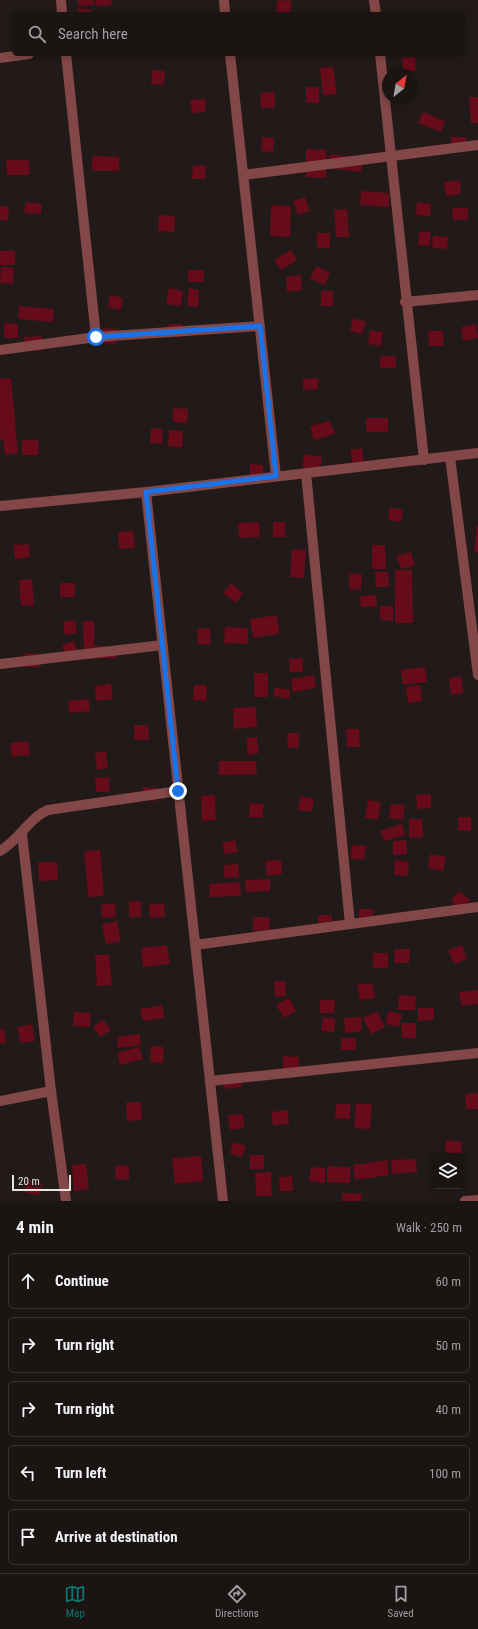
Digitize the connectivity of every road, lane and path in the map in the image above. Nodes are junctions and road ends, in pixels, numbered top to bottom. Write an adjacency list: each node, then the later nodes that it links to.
1 (60, 0): 4 (street)
2 (224, 0): 5 (street)
3 (374, 0): 6 (street)
4 (62, 12)
5 (225, 12)
6 (376, 12)
7 (14, 56): 11 (street)
8 (66, 56): 18 (street)
9 (230, 56): 14 (street)
10 (380, 56): 13 (street)
11 (0, 58)
12 (478, 145): 13 (street)
13 (390, 158): 14 (street); 16 (street)
14 (243, 175): 17 (street)
15 (478, 295): 16 (street)
16 (405, 302): 22 (street)
17 (260, 326): 18 (street); 24 (street)
18 (96, 337): 19 (street)
19 (0, 350)
20 (478, 453): 21 (street)
21 (450, 457): 22 (street); 27 (street)
22 (424, 460): 23 (street)
23 (306, 473): 24 (street); 35 (street)
24 (276, 476): 25 (street)
25 (146, 492): 26 (street); 28 (street)
26 (0, 506)
27 (473, 605): 30 (street)
28 (163, 645): 29 (street); 31 (street)
29 (0, 664)
30 (478, 675)
31 (178, 791): 32 (street); 36 (street)
32 (22, 834): 33 (street); 39 (street)
33 (0, 851)
34 (478, 907): 35 (street)
35 (350, 924): 36 (street)
36 (195, 945): 38 (street)
37 (478, 1053): 38 (street)
38 (210, 1081): 43 (street)
39 (51, 1091): 40 (street); 42 (street)
40 (0, 1101)
41 (478, 1200): 44 (street)
42 (66, 1201)
43 (222, 1201)
44 (465, 1201)

